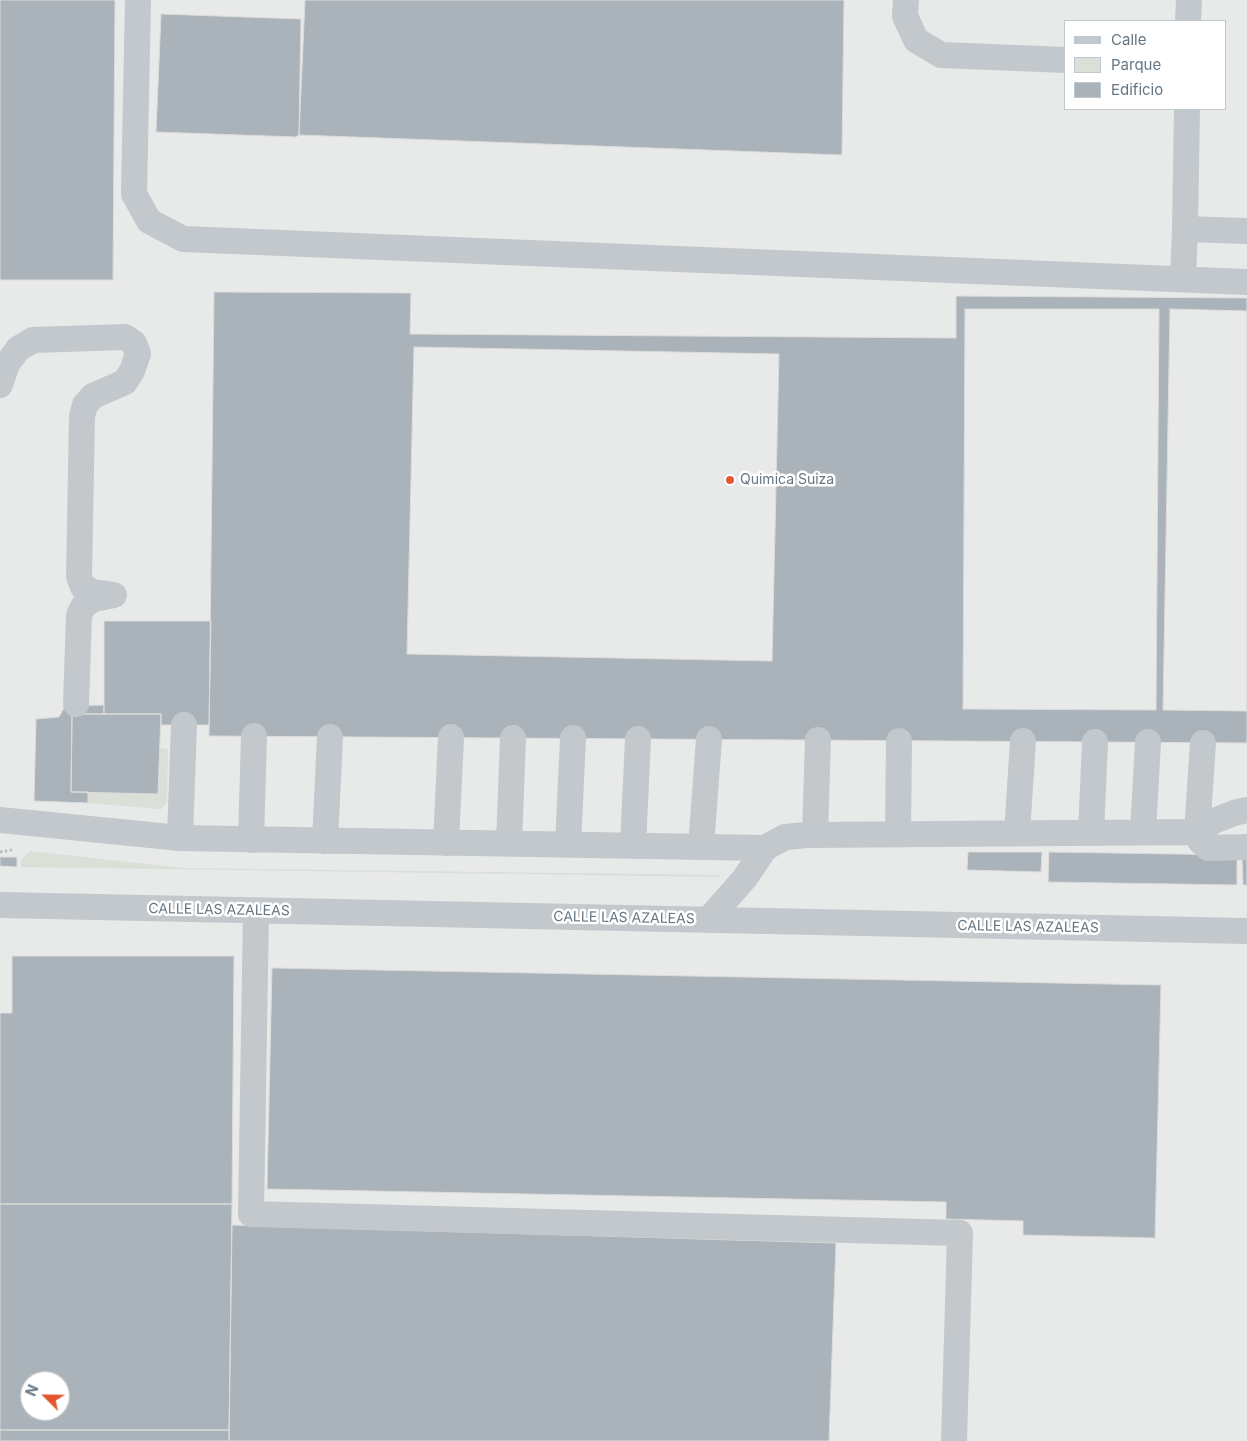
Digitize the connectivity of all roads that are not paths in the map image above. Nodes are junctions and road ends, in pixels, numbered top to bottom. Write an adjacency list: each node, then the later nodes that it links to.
1 (138, 0): 9 (street)
2 (906, 0): 5 (street)
3 (1189, 0): 4 (street)
4 (1188, 20)
5 (1064, 60)
6 (1187, 110): 7 (street)
7 (1185, 229): 8 (street); 9 (street)
8 (1247, 231)
9 (1183, 279): 10 (street)
10 (1247, 282)
11 (0, 385): 12 (street)
12 (76, 704)
13 (184, 725): 35 (street)
14 (254, 736): 36 (street)
15 (330, 737): 37 (street)
16 (451, 737): 38 (street)
17 (513, 738): 39 (street)
18 (573, 738): 40 (street)
19 (638, 739): 41 (street)
20 (709, 739): 42 (street)
21 (818, 740): 34 (street)
22 (899, 741): 33 (street)
23 (1023, 741): 31 (street)
24 (1095, 742): 32 (street)
25 (1148, 742): 29 (street)
26 (1203, 743): 30 (street)
27 (1247, 810): 30 (street)
28 (0, 820): 35 (street)
29 (1143, 832): 30 (street); 32 (street)
30 (1197, 832): 44 (street)
31 (1017, 833): 32 (street); 33 (street)
32 (1091, 833)
33 (898, 834): 34 (street)
34 (815, 835): 43 (street)
35 (180, 838): 36 (street)
36 (251, 840): 37 (street)
37 (325, 841): 38 (street)
38 (446, 843): 39 (street)
39 (509, 844): 40 (street)
40 (568, 845): 41 (street)
41 (633, 846): 42 (street)
42 (701, 847): 43 (street)
43 (765, 848): 47 (street)
44 (1247, 848)
45 (0, 905): 46 (street, CALLE LAS AZALEAS)
46 (256, 911): 47 (street, CALLE LAS AZALEAS); 49 (street)
47 (708, 920): 48 (street, CALLE LAS AZALEAS)
48 (1247, 931)
49 (954, 1441)

